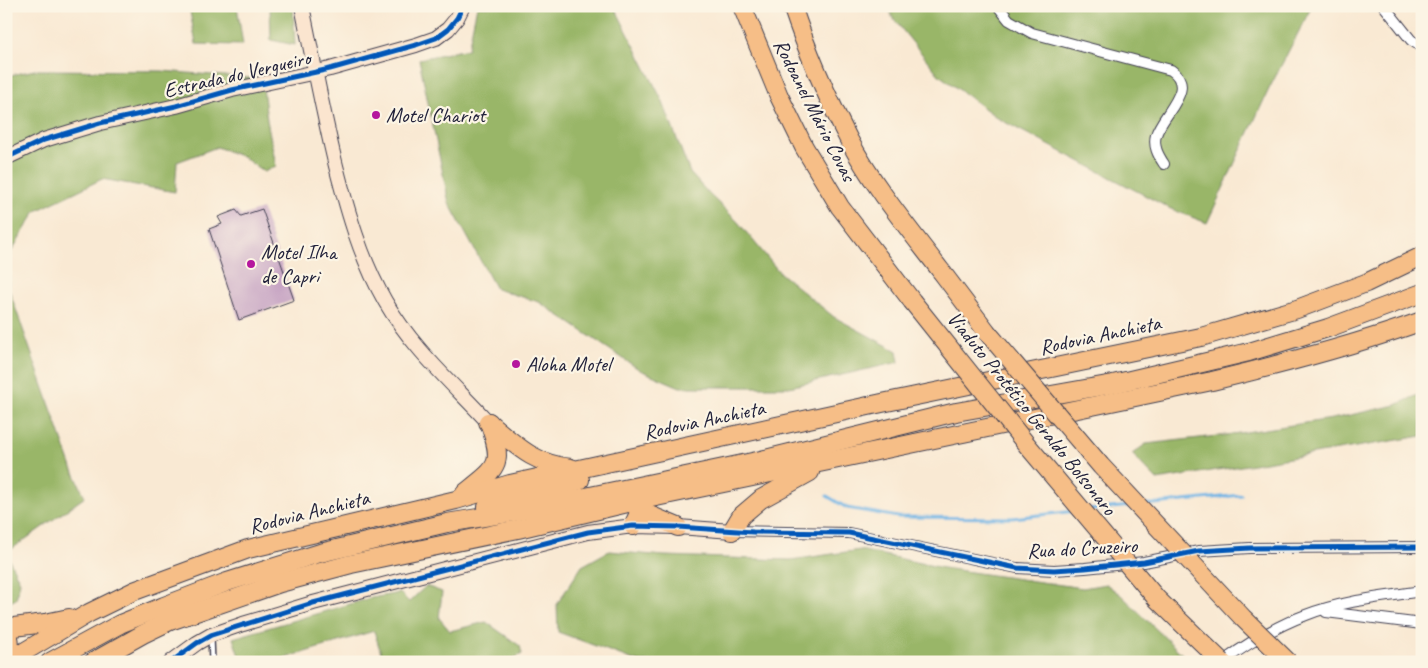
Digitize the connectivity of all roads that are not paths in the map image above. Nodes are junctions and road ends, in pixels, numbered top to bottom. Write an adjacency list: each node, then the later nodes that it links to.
1 (302, 6): 8 (street)
2 (463, 6): 8 (street, Estrada do Vergueiro)
3 (742, 6): 14 (highway, Rodoanel Mário Covas)
4 (792, 6): 12 (highway, Rodoanel Mário Covas)
5 (998, 6): 10 (street)
6 (1384, 6): 7 (street)
7 (1422, 47)
8 (316, 71): 9 (street, Estrada do Vergueiro); 16 (street)
9 (6, 158)
10 (1164, 164)
11 (1422, 256): 17 (highway, Rodovia Anchieta)
12 (941, 271): 39 (highway, Viaduto Protético Geraldo Bolsonaro, bridge)
13 (1422, 293): 22 (highway, Rodovia Anchieta)
14 (912, 301): 38 (highway, Viaduto Protético Geraldo Bolsonaro, bridge)
15 (1422, 320): 18 (highway)
16 (488, 422): 19 (highway); 20 (highway)
17 (643, 455): 19 (highway, Rodovia Anchieta); 22 (highway)
18 (846, 458): 21 (highway); 24 (highway)
19 (581, 469): 20 (highway, Rodovia Anchieta)
20 (456, 500): 28 (highway, Rodovia Anchieta)
21 (635, 513): 23 (highway); 31 (street); 35 (highway)
22 (447, 523): 34 (highway, Rodovia Anchieta)
23 (678, 527): 24 (street)
24 (732, 531): 25 (street, Rua do Cruzeiro)
25 (1422, 545)
26 (1422, 591): 27 (street)
27 (1319, 611): 29 (street); 38 (street)
28 (89, 613): 30 (highway); 33 (highway, Rodovia Anchieta)
29 (1422, 624)
30 (6, 629): 32 (highway)
31 (211, 636): 36 (street); 37 (lane)
32 (6, 656)
33 (7, 662)
34 (50, 662)
35 (93, 662)
36 (171, 662)
37 (212, 662)
38 (1222, 662)
39 (1288, 662)

